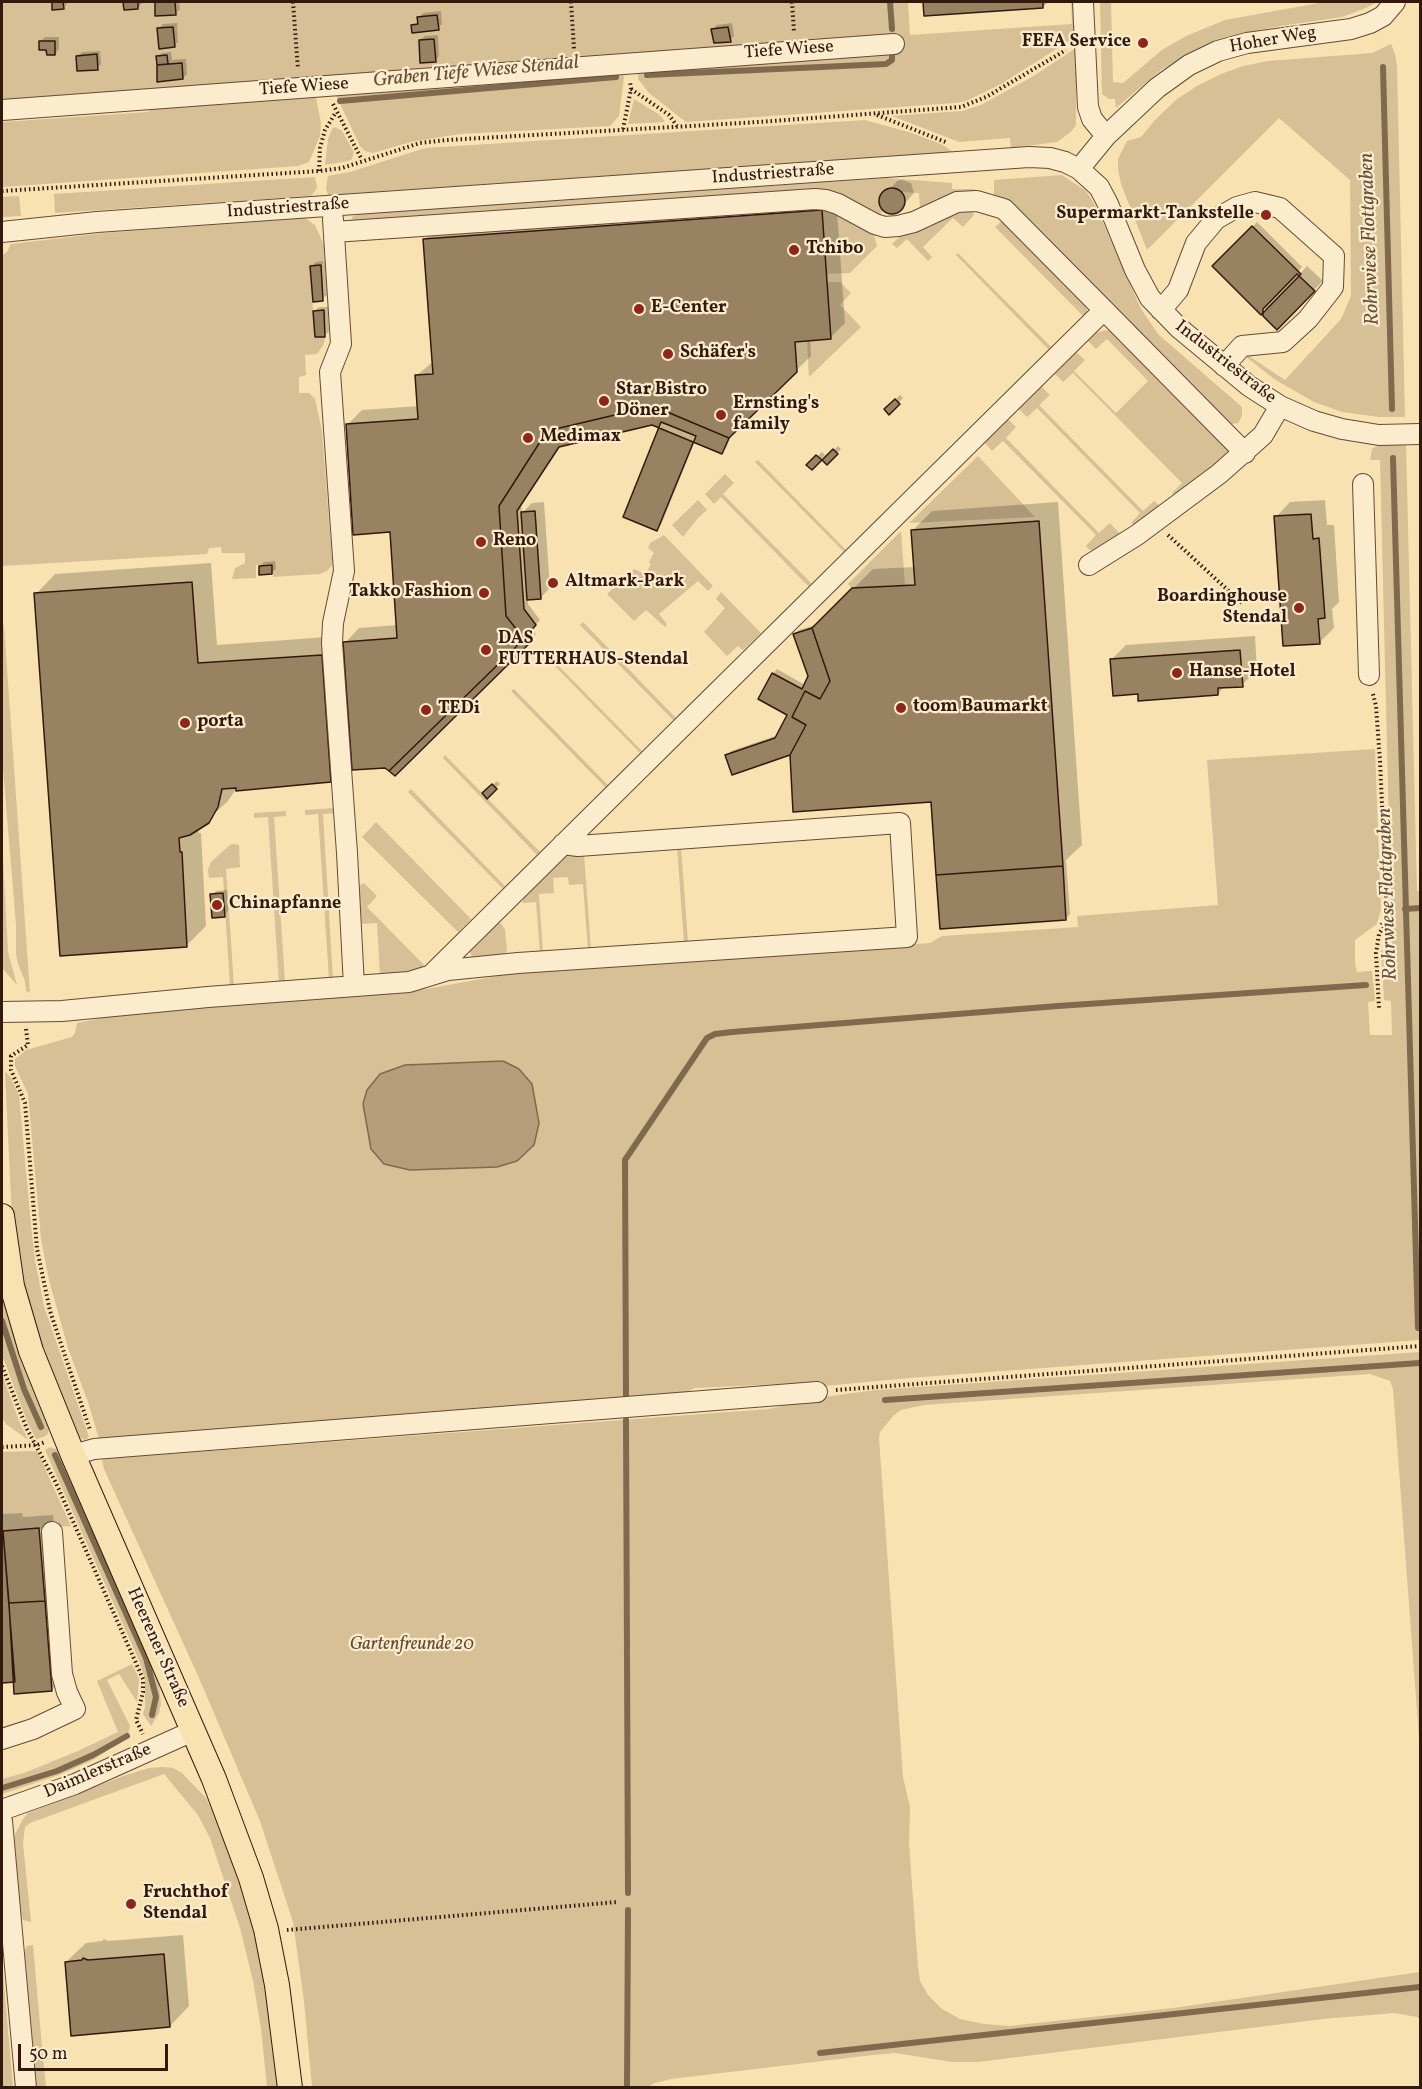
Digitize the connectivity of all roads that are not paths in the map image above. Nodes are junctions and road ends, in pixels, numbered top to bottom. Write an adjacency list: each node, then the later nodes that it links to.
1 (1083, 2): 5 (street)
2 (1395, 2): 5 (street, Hoher Weg)
3 (894, 44): 4 (street, Tiefe Wiese)
4 (2, 110)
5 (1106, 136): 6 (street, Hoher Weg)
6 (1079, 169): 7 (street, Industriestraße); 11 (street, Industriestraße)
7 (332, 206): 8 (street, Industriestraße); 9 (street)
8 (2, 232)
9 (334, 232): 10 (street); 21 (street)
10 (1104, 310): 15 (street); 19 (street)
11 (1161, 310): 12 (street, Industriestraße); 12 (street)
12 (1224, 366): 13 (street, Industriestraße)
13 (1280, 406): 14 (street, Industriestraße); 15 (street)
14 (1420, 438)
15 (1245, 453): 17 (street)
16 (1364, 484): 18 (street)
17 (1089, 565)
18 (1369, 675)
19 (563, 844): 20 (street); 20 (street)
20 (432, 974): 21 (street)
21 (354, 986): 22 (street)
22 (2, 1012)
23 (2, 1216): 25 (main road, Heerener Straße)
24 (817, 1392): 25 (street)
25 (77, 1447): 27 (main road, Heerener Straße)
26 (52, 1532): 28 (street)
27 (193, 1731): 29 (street, Daimlerstraße); 32 (main road, Heerener Straße)
28 (2, 1739)
29 (2, 1810)
30 (2, 1821): 31 (street)
31 (26, 2088)
32 (290, 2088)

